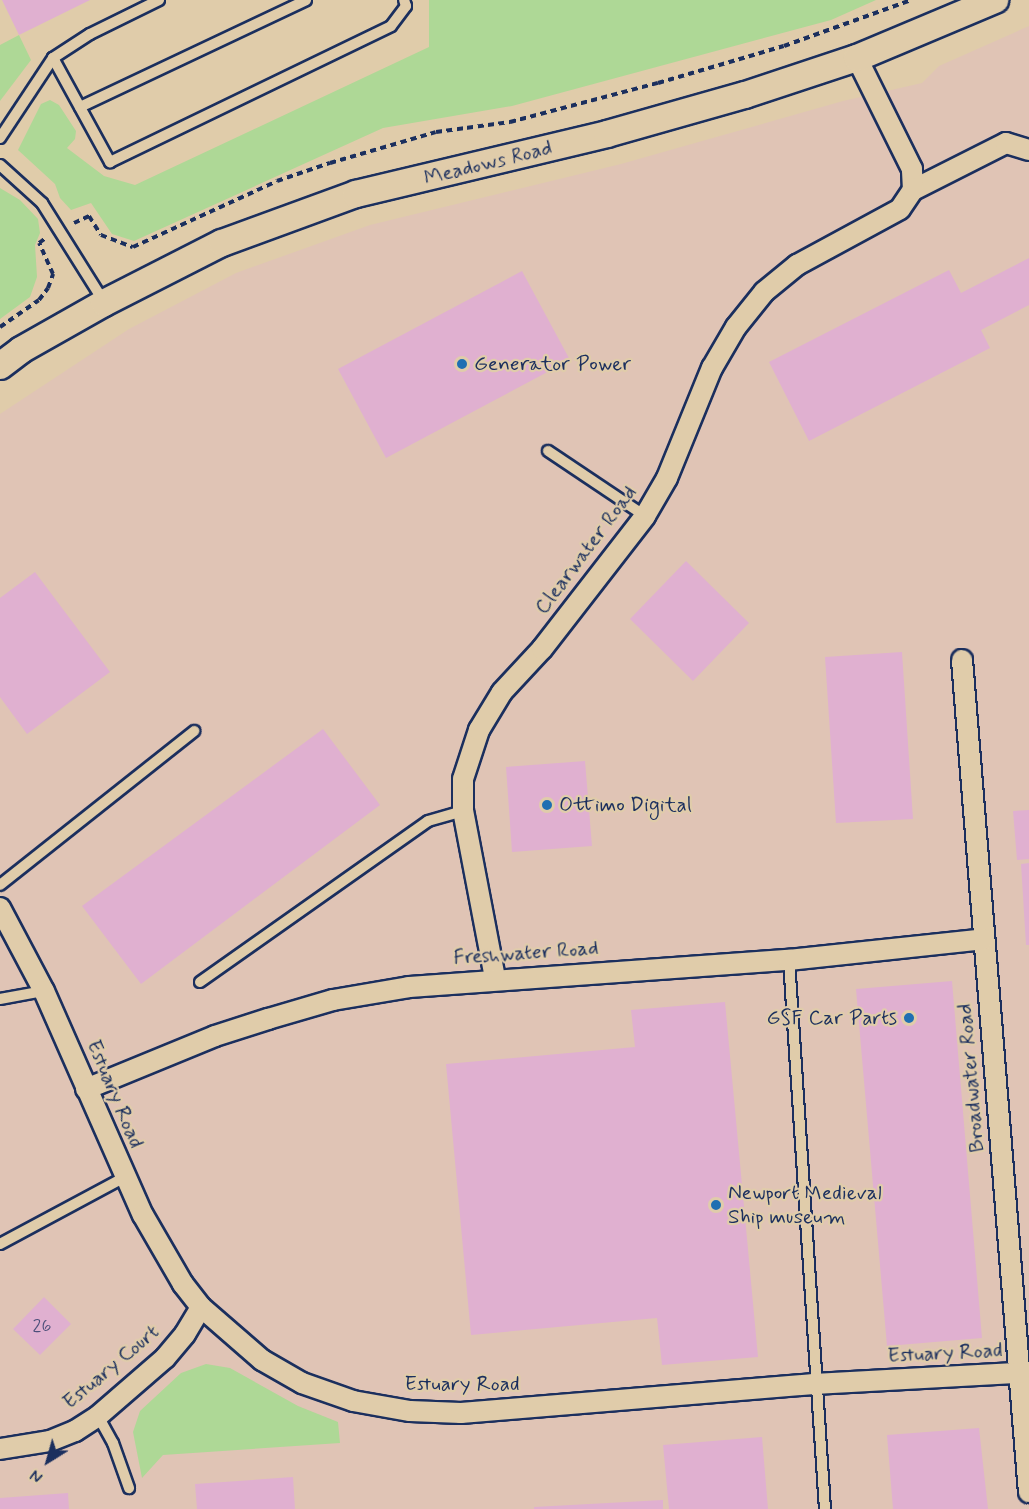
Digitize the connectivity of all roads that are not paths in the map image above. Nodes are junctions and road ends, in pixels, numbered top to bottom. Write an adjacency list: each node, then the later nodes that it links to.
1 (159, 0): 5 (lane)
2 (306, 0): 7 (lane)
3 (404, 0): 7 (lane)
4 (995, 0): 6 (street, Meadows Road)
5 (53, 58): 7 (lane); 8 (lane)
6 (857, 58): 11 (street); 12 (street, Meadows Road)
7 (80, 107)
8 (0, 138)
9 (1029, 150): 11 (street, Clearwater Road)
10 (0, 165): 12 (lane)
11 (913, 190): 15 (street, Clearwater Road)
12 (104, 303): 13 (street, Meadows Road)
13 (0, 366)
14 (548, 451): 15 (lane)
15 (645, 516): 18 (street, Clearwater Road)
16 (962, 660): 21 (street, Broadwater Road)
17 (194, 731): 19 (lane)
18 (463, 811): 23 (street, Clearwater Road); 24 (lane)
19 (0, 885)
20 (0, 908): 25 (street, Estuary Road)
21 (984, 939): 22 (street, Freshwater Road); 31 (street, Broadwater Road)
22 (789, 960): 23 (street, Freshwater Road); 32 (lane)
23 (495, 978): 27 (street, Freshwater Road)
24 (200, 982)
25 (45, 991): 26 (lane); 27 (street, Estuary Road)
26 (0, 999)
27 (86, 1089): 28 (street, Estuary Road)
28 (125, 1177): 29 (lane); 30 (street, Estuary Road)
29 (0, 1245)
30 (201, 1307): 32 (street, Estuary Road); 33 (street, Estuary Court)
31 (1020, 1373): 32 (street, Estuary Road); 35 (street, Broadwater Road)
32 (814, 1384): 38 (lane)
33 (98, 1416): 34 (street, Estuary Court); 36 (lane)
34 (0, 1449)
35 (1028, 1457): 37 (street, Broadwater Road)
36 (129, 1488)
37 (1029, 1492)
38 (825, 1509)

